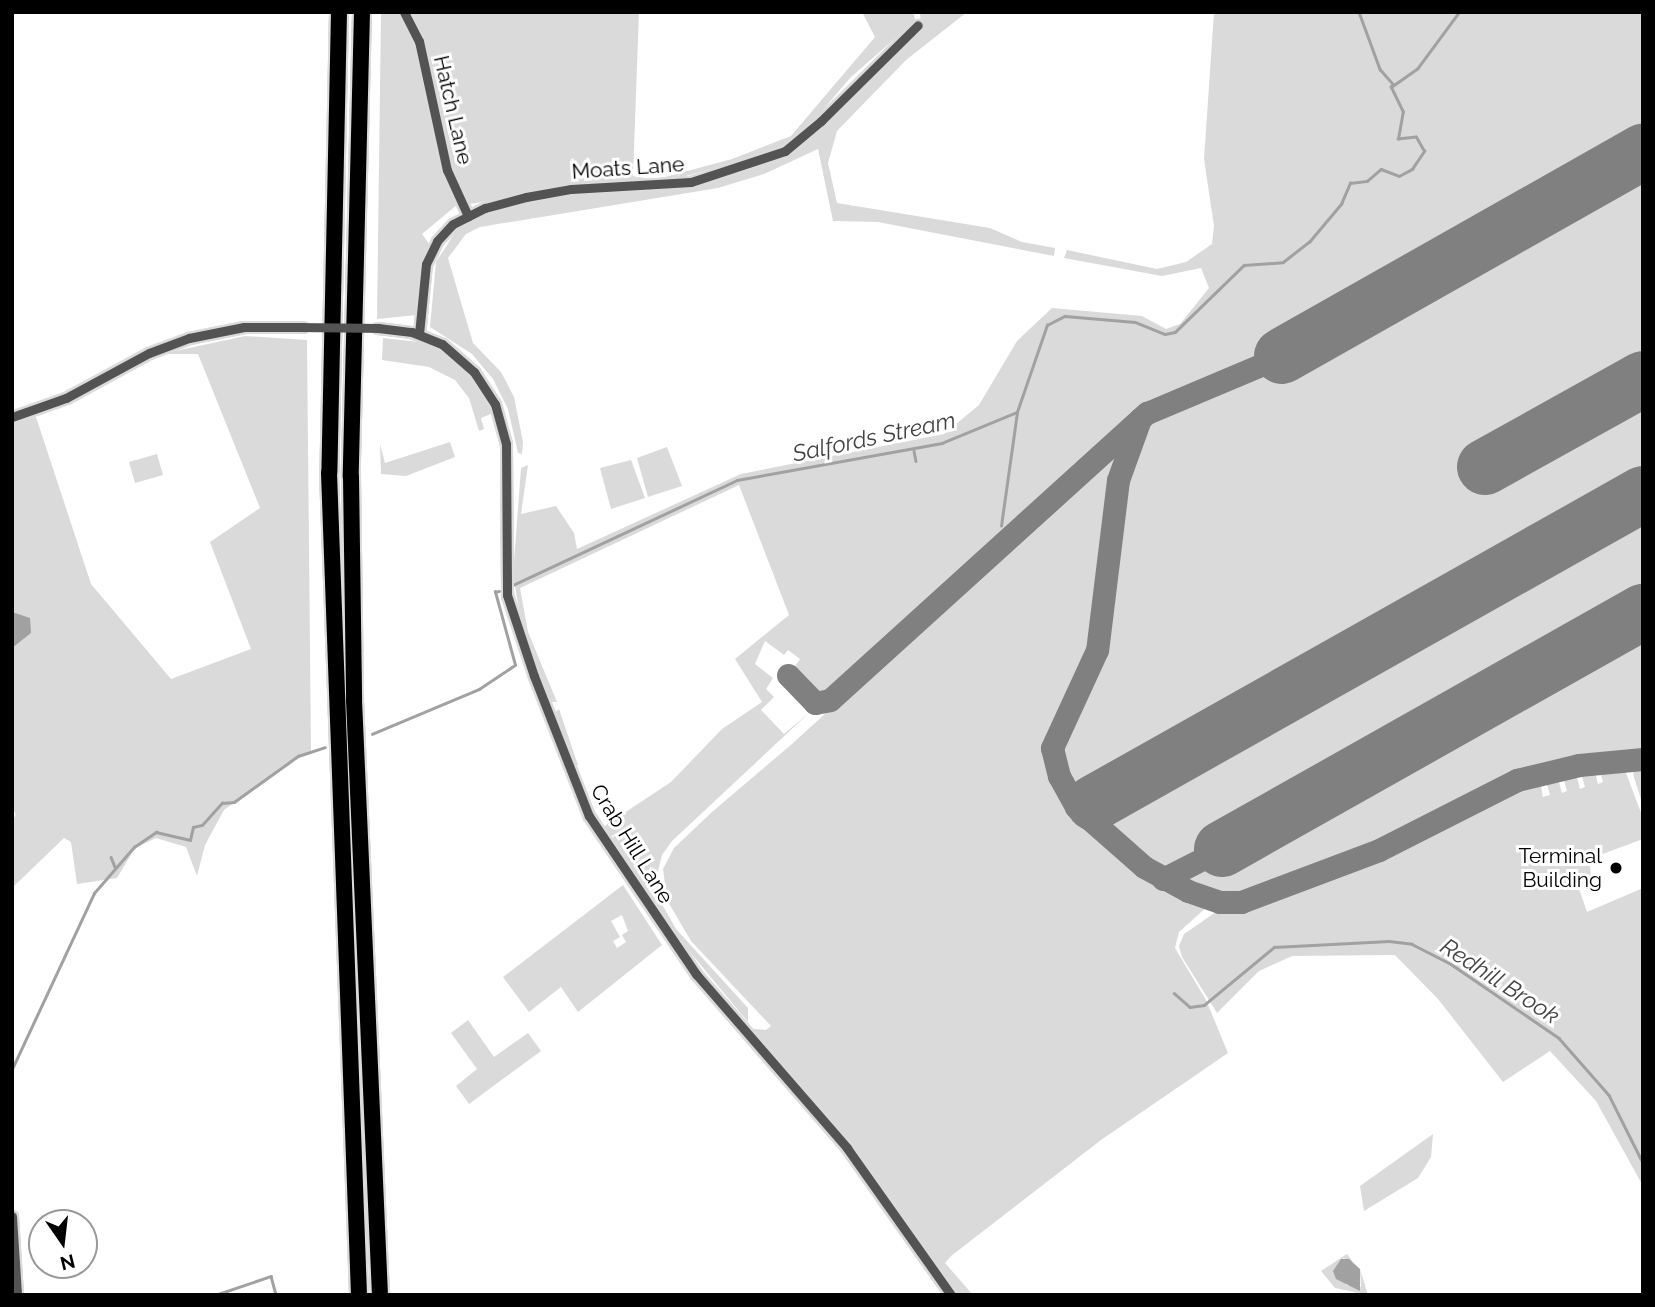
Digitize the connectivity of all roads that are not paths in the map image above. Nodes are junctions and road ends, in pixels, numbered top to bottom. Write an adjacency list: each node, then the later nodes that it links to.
1 (339, 12): 10 (highway)
2 (362, 12): 11 (highway)
3 (404, 12): 5 (street, Hatch Lane)
4 (918, 24): 5 (street, Moats Lane)
5 (468, 216): 6 (street, Moats Lane)
6 (419, 334): 7 (street, Crab Hill Lane, bridge); 12 (street, Crab Hill Lane)
7 (12, 418)
8 (12, 1217): 9 (street)
9 (17, 1295)
10 (359, 1295)
11 (380, 1295)
12 (951, 1295)

